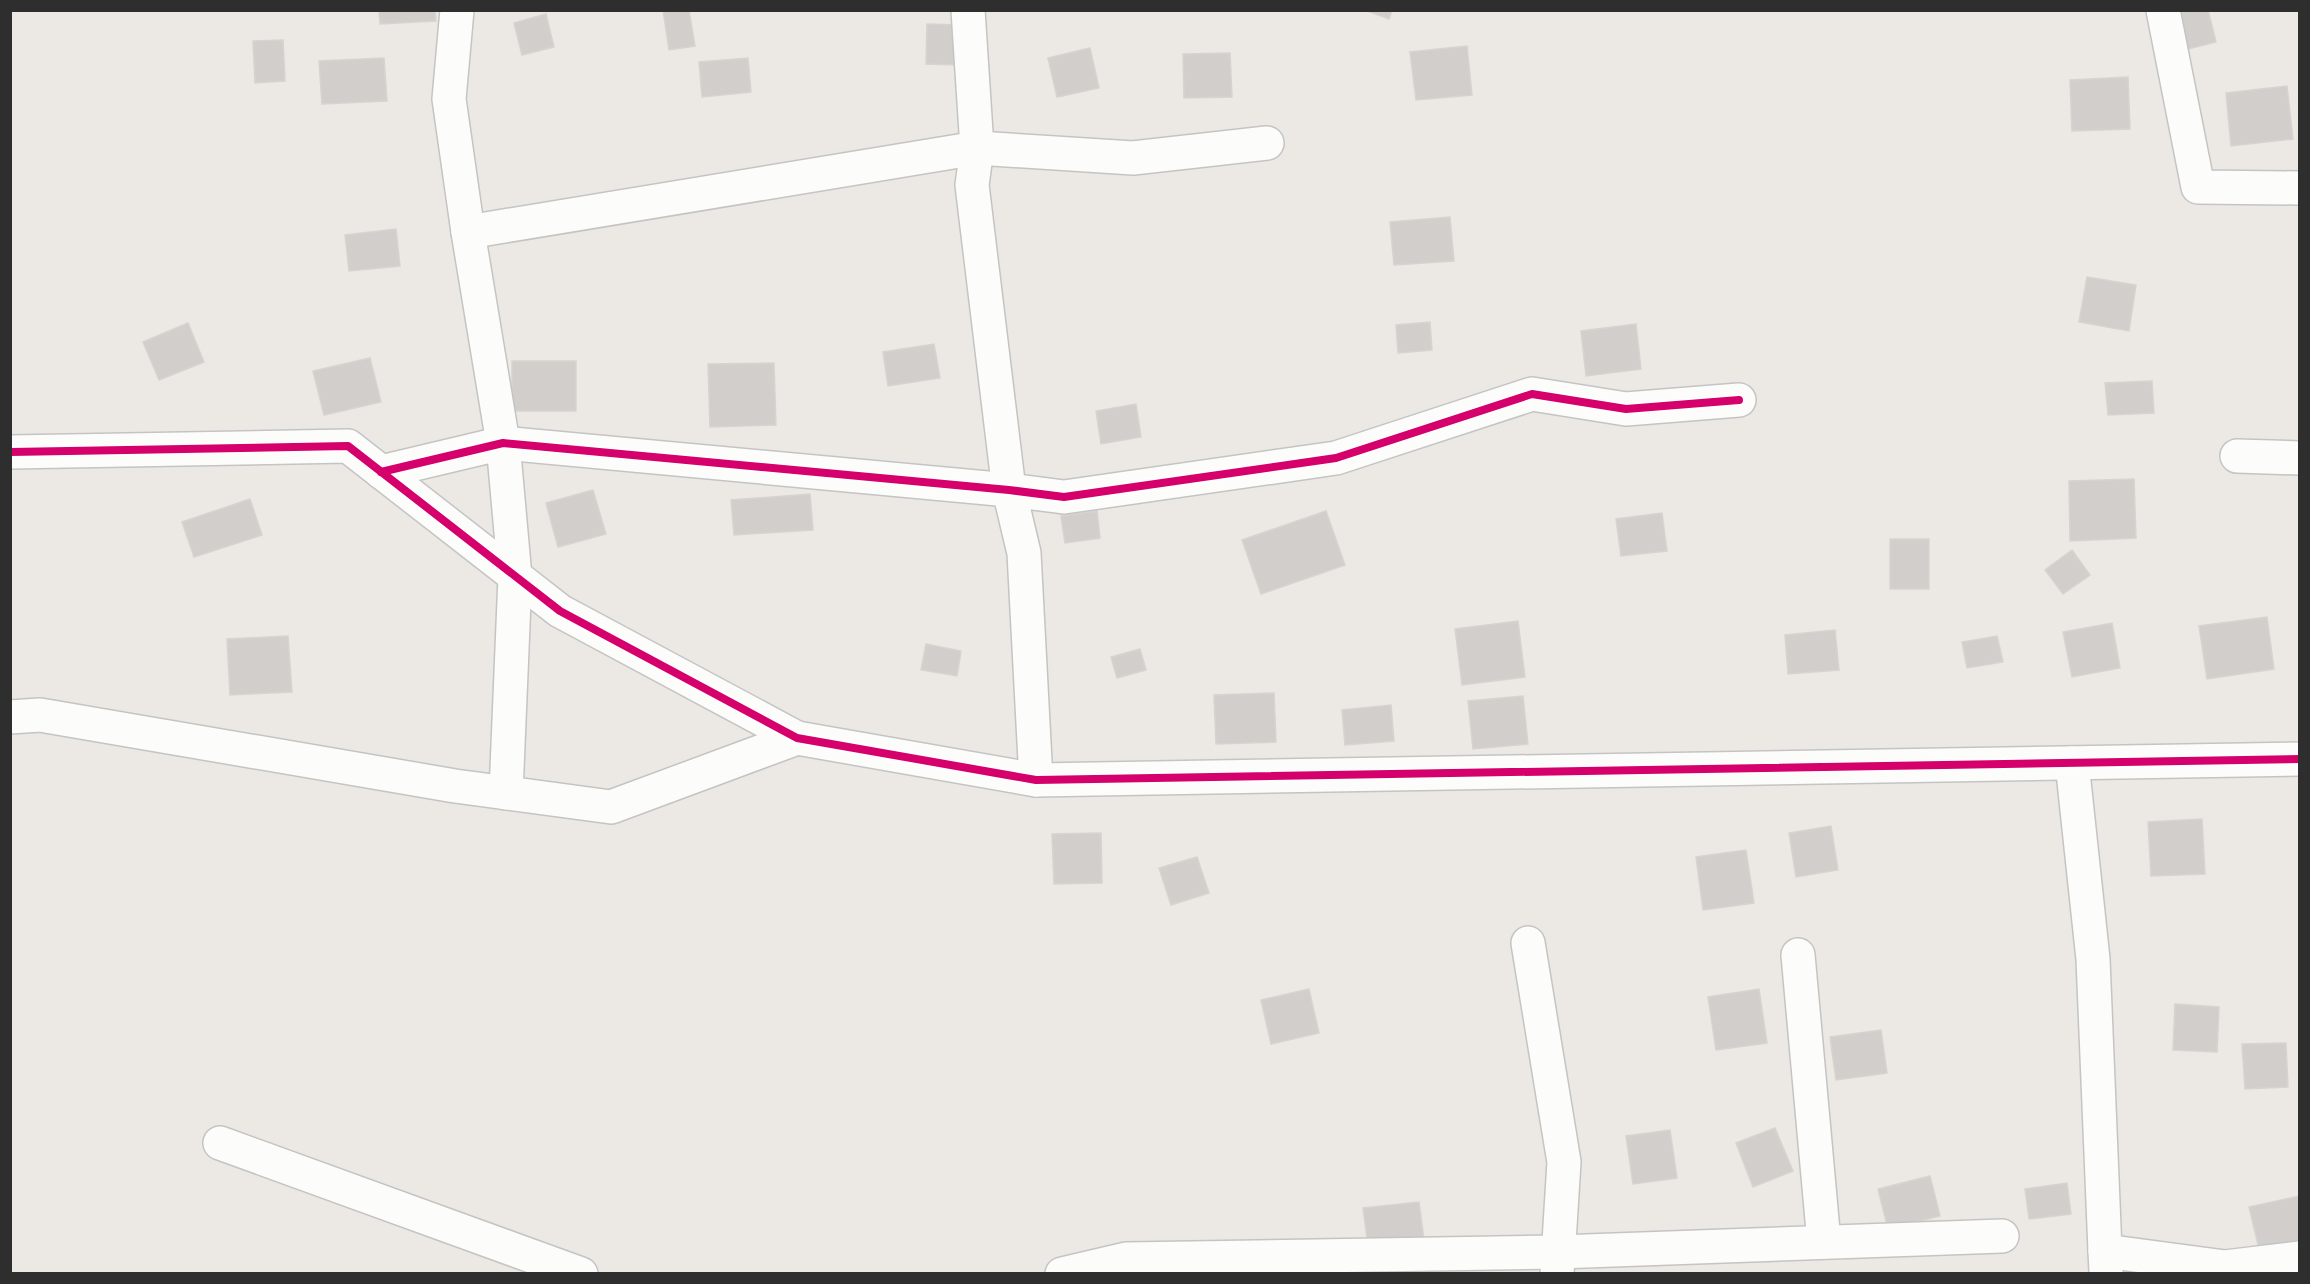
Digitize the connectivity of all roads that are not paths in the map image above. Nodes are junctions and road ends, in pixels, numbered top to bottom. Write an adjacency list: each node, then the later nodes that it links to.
1 (457, 10): 7 (street)
2 (968, 10): 5 (street)
3 (2163, 10): 6 (street)
4 (1267, 143): 5 (street)
5 (977, 148): 7 (street); 14 (street)
6 (2300, 188)
7 (468, 232): 9 (street)
8 (1739, 400): 14 (street)
9 (503, 443): 13 (street); 14 (street); 15 (street)
10 (10, 452): 13 (street)
11 (2237, 456): 12 (street)
12 (2300, 458)
13 (381, 472): 15 (street)
14 (1009, 490): 20 (street)
15 (514, 576): 17 (street); 21 (street)
16 (10, 717): 21 (street)
17 (797, 738): 20 (street); 21 (street)
18 (2300, 759): 19 (street)
19 (2072, 763): 20 (street); 28 (street)
20 (1036, 780)
21 (506, 793)
22 (1528, 943): 29 (street)
23 (1798, 955): 26 (street)
24 (220, 1143): 30 (street)
25 (2002, 1236): 26 (street)
26 (1824, 1242): 29 (street)
27 (2300, 1258): 28 (street)
28 (2105, 1262)
29 (1558, 1263): 31 (street)
30 (581, 1274)
31 (1062, 1274)

